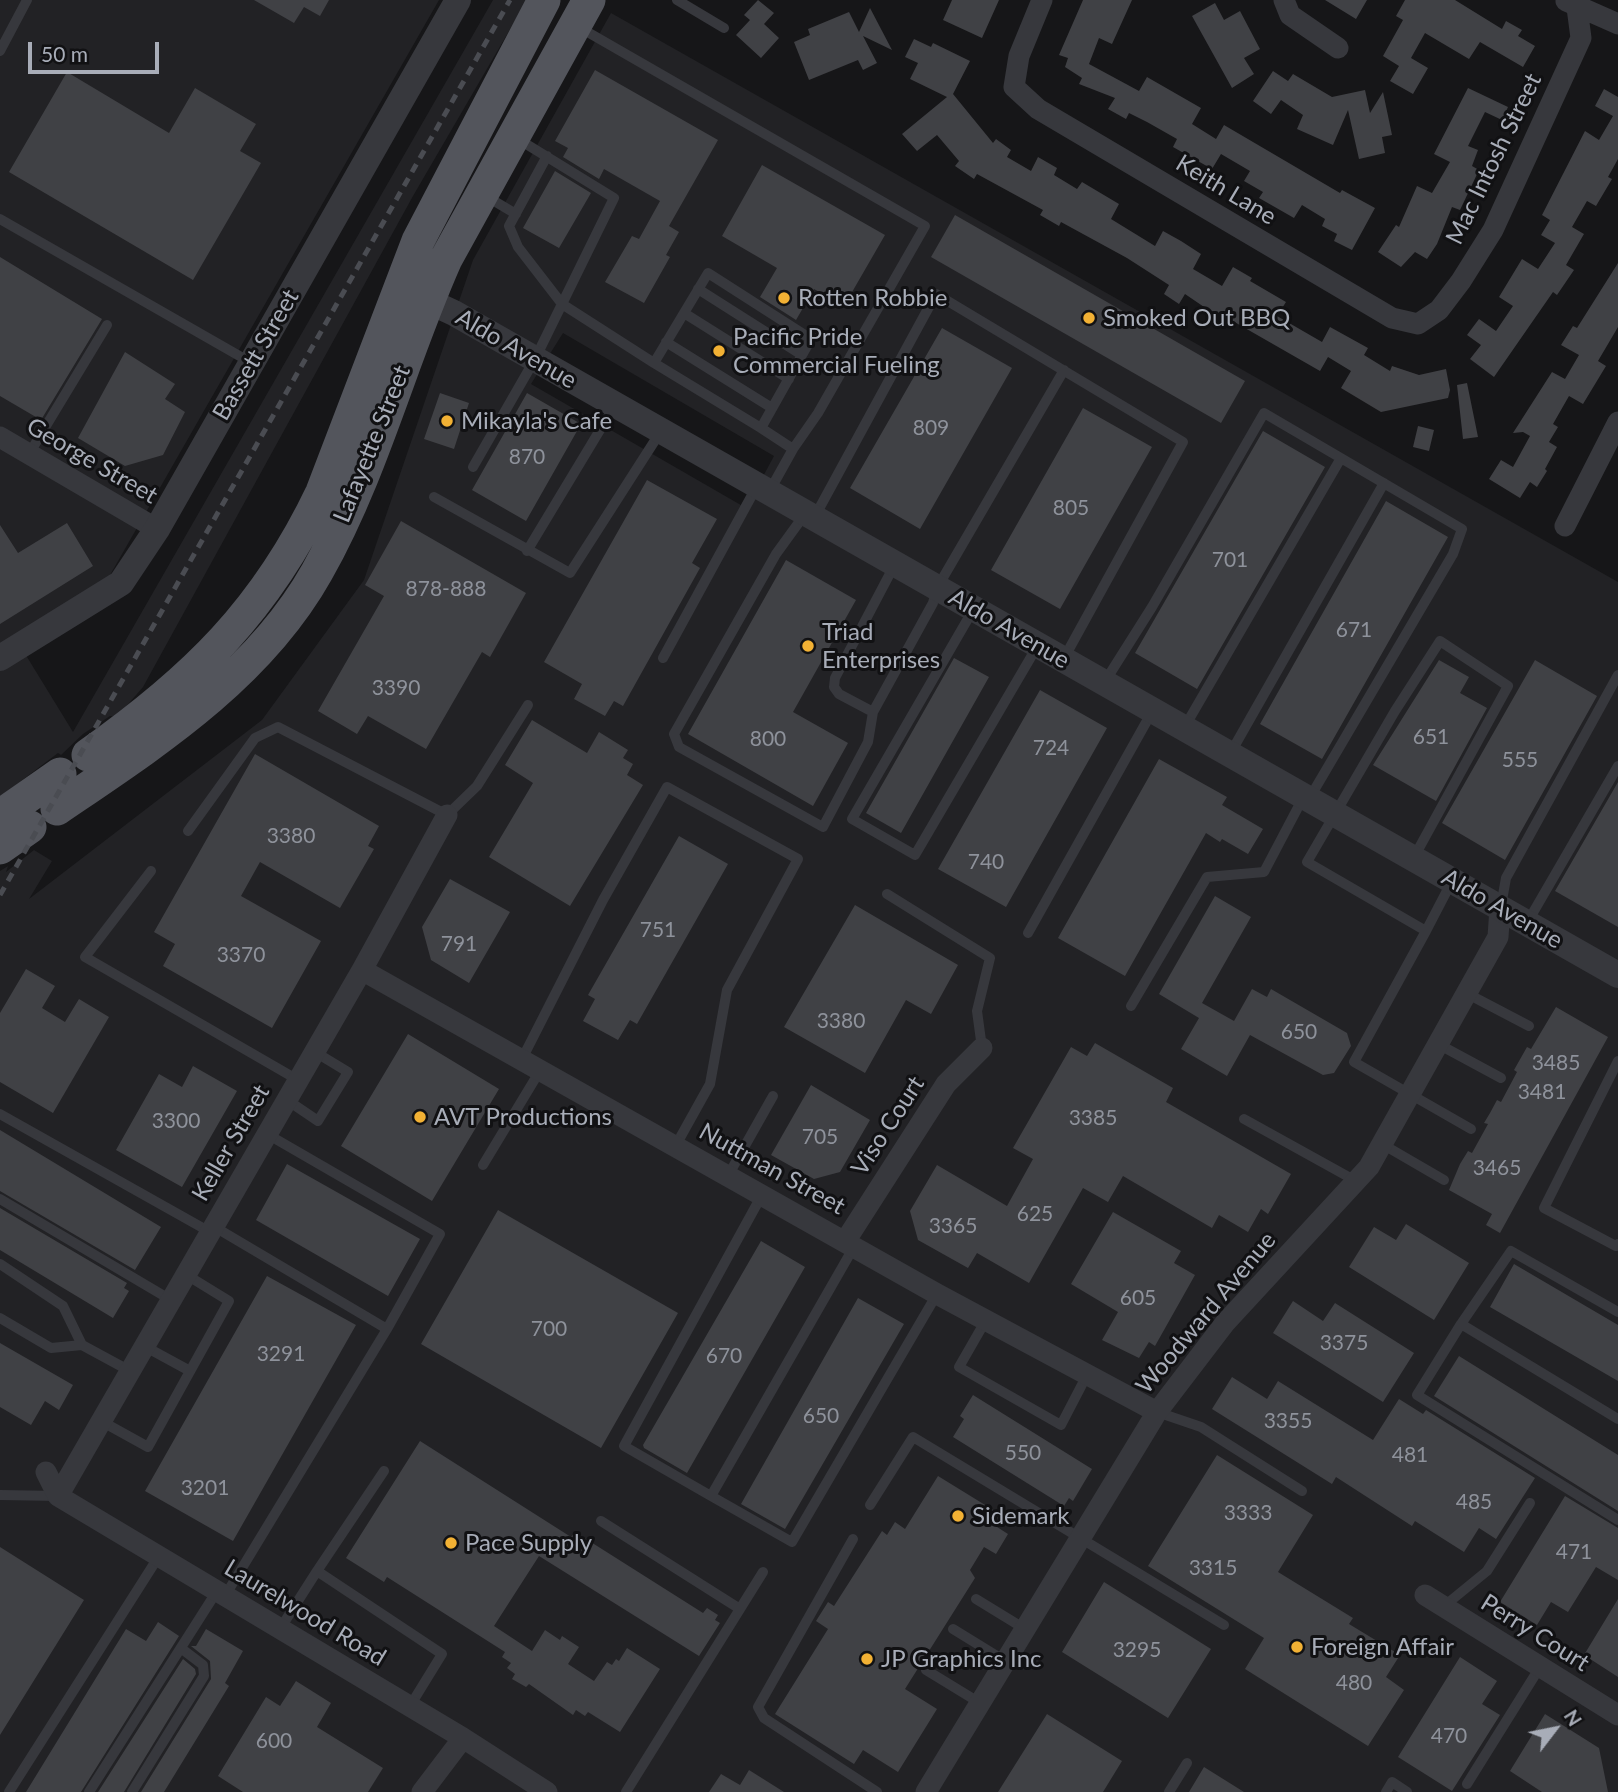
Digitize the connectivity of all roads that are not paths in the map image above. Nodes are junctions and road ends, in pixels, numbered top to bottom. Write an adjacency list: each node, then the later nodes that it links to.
1 (27, 0): 12 (lane)
2 (458, 0): 27 (street, Bassett Street)
3 (544, 0): 19 (main road, Lafayette Street)
4 (677, 0): 10 (lane)
5 (1042, 0): 22 (street, Keith Lane)
6 (1284, 0): 11 (street)
7 (1570, 1): 9 (street); 22 (street, Mac Intosh Street)
8 (580, 8): 13 (main road, Lafayette Street); 37 (lane)
9 (1618, 24)
10 (724, 28)
11 (1338, 48)
12 (0, 51)
13 (513, 136): 14 (lane); 15 (main road, Lafayette Street)
14 (547, 156): 16 (lane); 20 (lane)
15 (482, 194): 16 (lane); 19 (main road, Lafayette Street)
16 (516, 214): 20 (lane)
17 (0, 219): 27 (lane)
18 (698, 289): 21 (lane); 25 (lane); 25 (lane)
19 (413, 293): 26 (street, Aldo Avenue); 62 (main road, Lafayette Street); 66 (main road, Lafayette Street)
20 (562, 304): 26 (lane); 28 (lane)
21 (684, 313): 24 (lane); 30 (lane)
22 (1419, 324)
23 (107, 325): 38 (lane)
24 (666, 341): 28 (lane); 32 (lane)
25 (802, 355): 30 (lane)
26 (535, 359): 31 (street, Aldo Avenue); 40 (lane)
27 (252, 363): 46 (street, Bassett Street)
28 (654, 363): 34 (lane)
29 (1065, 369): 44 (lane); 49 (lane); 54 (lane)
30 (789, 379): 32 (lane)
31 (615, 405): 35 (street, Aldo Avenue); 47 (lane)
32 (772, 408): 34 (lane)
33 (1618, 424): 45 (street)
34 (761, 428): 37 (lane)
35 (661, 431): 42 (street, Aldo Avenue); 47 (lane)
36 (0, 438): 38 (street, George Street)
37 (793, 449): 42 (lane)
38 (29, 454): 46 (street, George Street)
39 (1341, 458): 41 (lane); 56 (lane); 60 (lane)
40 (473, 467)
41 (1384, 483): 61 (lane); 65 (lane)
42 (763, 489): 44 (street, Aldo Avenue); 53 (lane)
43 (434, 497): 47 (lane)
44 (810, 515): 48 (street, Aldo Avenue); 59 (lane)
45 (1565, 526)
46 (157, 529): 52 (street, Bassett Street)
47 (527, 551)
48 (895, 564): 49 (street, Aldo Avenue); 59 (lane)
49 (937, 588): 50 (street, Aldo Avenue); 59 (lane)
50 (974, 609): 51 (street, Aldo Avenue); 51 (lane)
51 (1038, 645): 54 (street, Aldo Avenue)
52 (0, 658)
53 (663, 658)
54 (1063, 660): 56 (street, Aldo Avenue)
55 (1618, 675): 76 (lane)
56 (1104, 683): 58 (street, Aldo Avenue)
57 (528, 705): 68 (lane)
58 (1153, 710): 60 (street, Aldo Avenue); 79 (lane)
59 (873, 712)
60 (1184, 728): 61 (street, Aldo Avenue)
61 (1230, 754): 65 (street, Aldo Avenue)
62 (88, 755)
63 (1618, 766): 77 (lane)
64 (60, 774): 69 (main road)
65 (1306, 798): 67 (street, Aldo Avenue); 83 (lane)
66 (57, 809)
67 (1335, 813): 72 (street, Aldo Avenue); 72 (lane); 78 (lane)
68 (447, 815): 70 (lane); 80 (street, Keller Street)
69 (15, 821): 71 (main road)
70 (188, 831)
71 (0, 848)
72 (1413, 859): 74 (street, Aldo Avenue)
73 (151, 870): 92 (lane)
74 (1452, 881): 76 (street, Aldo Avenue); 78 (lane)
75 (887, 894): 86 (lane)
76 (1500, 908): 77 (street, Aldo Avenue); 82 (street, Woodward Avenue)
77 (1527, 923): 81 (street, Aldo Avenue)
78 (1426, 930): 93 (lane)
79 (1028, 933)
80 (362, 970): 87 (street, Keller Street); 88 (street, Nuttman Street)
81 (1618, 975)
82 (1466, 993): 84 (lane); 85 (street, Woodward Avenue)
83 (1131, 1006)
84 (1529, 1026)
85 (1438, 1044): 91 (lane); 93 (street, Woodward Avenue)
86 (982, 1048): 109 (street, Viso Court)
87 (315, 1052): 92 (street, Keller Street); 95 (lane)
88 (522, 1059): 90 (street, Nuttman Street); 101 (lane)
89 (1618, 1061): 110 (lane)
90 (541, 1069): 101 (street, Nuttman Street); 102 (lane)
91 (1501, 1079)
92 (298, 1080): 95 (street, Keller Street)
93 (1410, 1094): 98 (lane); 100 (street, Woodward Avenue)
94 (773, 1096): 103 (lane)
95 (287, 1100): 99 (street, Keller Street)
96 (0, 1114): 108 (lane)
97 (1244, 1119): 105 (lane)
98 (1471, 1129)
99 (267, 1134): 108 (street, Keller Street); 119 (lane)
100 (1382, 1144): 104 (lane); 105 (street, Woodward Avenue)
101 (676, 1145): 103 (street, Nuttman Street)
102 (483, 1165)
103 (729, 1174): 106 (street, Nuttman Street)
104 (1444, 1180)
105 (1356, 1181): 125 (street, Woodward Avenue)
106 (763, 1194): 109 (street, Nuttman Street); 133 (lane)
107 (0, 1199): 114 (lane)
108 (212, 1229): 112 (street, Keller Street); 119 (lane)
109 (850, 1242): 113 (street, Nuttman Street); 133 (lane)
110 (1618, 1244)
111 (0, 1264): 120 (lane)
112 (185, 1274): 114 (street, Keller Street); 123 (lane)
113 (937, 1294): 117 (street, Nuttman Street); 133 (lane)
114 (171, 1300): 121 (street, Keller Street)
115 (1618, 1312): 118 (lane)
116 (0, 1318): 120 (lane)
117 (986, 1320): 124 (street, Nuttman Street); 124 (lane)
118 (1461, 1324): 126 (lane); 136 (lane)
119 (387, 1329): 143 (lane)
120 (82, 1345): 122 (lane)
121 (144, 1346): 122 (street, Keller Street); 123 (lane)
122 (130, 1371): 127 (street, Keller Street)
123 (190, 1371): 127 (lane)
124 (1087, 1375): 125 (street, Nuttman Street)
125 (1157, 1412): 130 (lane); 139 (street, Woodward Avenue)
126 (1618, 1419)
127 (101, 1421): 132 (street, Keller Street)
128 (384, 1471): 141 (lane)
129 (46, 1472): 132 (street)
130 (1302, 1491)
131 (0, 1495): 132 (lane)
132 (58, 1496): 140 (street, Laurelwood Road)
133 (711, 1496)
134 (1530, 1503): 146 (lane)
135 (870, 1505): 139 (lane)
136 (1618, 1520)
137 (601, 1521): 147 (lane)
138 (853, 1539): 168 (lane)
139 (1079, 1539): 148 (lane); 151 (street, Woodward Avenue)
140 (159, 1556): 143 (street, Laurelwood Road); 162 (lane)
141 (317, 1571): 149 (lane); 157 (lane)
142 (764, 1572): 147 (lane)
143 (221, 1594): 149 (street, Laurelwood Road); 152 (lane)
144 (1425, 1595): 146 (street, Perry Court)
145 (976, 1599): 151 (lane)
146 (1443, 1607): 154 (street, Perry Court)
147 (740, 1609): 167 (lane)
148 (1224, 1625)
149 (280, 1629): 157 (street, Laurelwood Road)
150 (953, 1629): 153 (lane)
151 (1025, 1629): 153 (street, Woodward Avenue)
152 (182, 1649): 163 (lane); 164 (lane)
153 (1005, 1661): 156 (street, Woodward Avenue)
154 (1540, 1667): 158 (street, Perry Court); 161 (lane)
155 (926, 1670): 156 (lane)
156 (980, 1703): 169 (street, Woodward Avenue)
157 (410, 1706): 159 (street, Laurelwood Road)
158 (1618, 1715)
159 (463, 1738): 165 (street); 166 (street, Laurelwood Road)
160 (1187, 1763): 170 (lane)
161 (1467, 1784)
162 (9, 1792)
163 (89, 1792)
164 (132, 1792)
165 (422, 1792)
166 (547, 1792)
167 (626, 1792)
168 (877, 1792)
169 (926, 1792)
170 (1169, 1792)
171 (1386, 1792): 172 (lane)
172 (1407, 1792)

